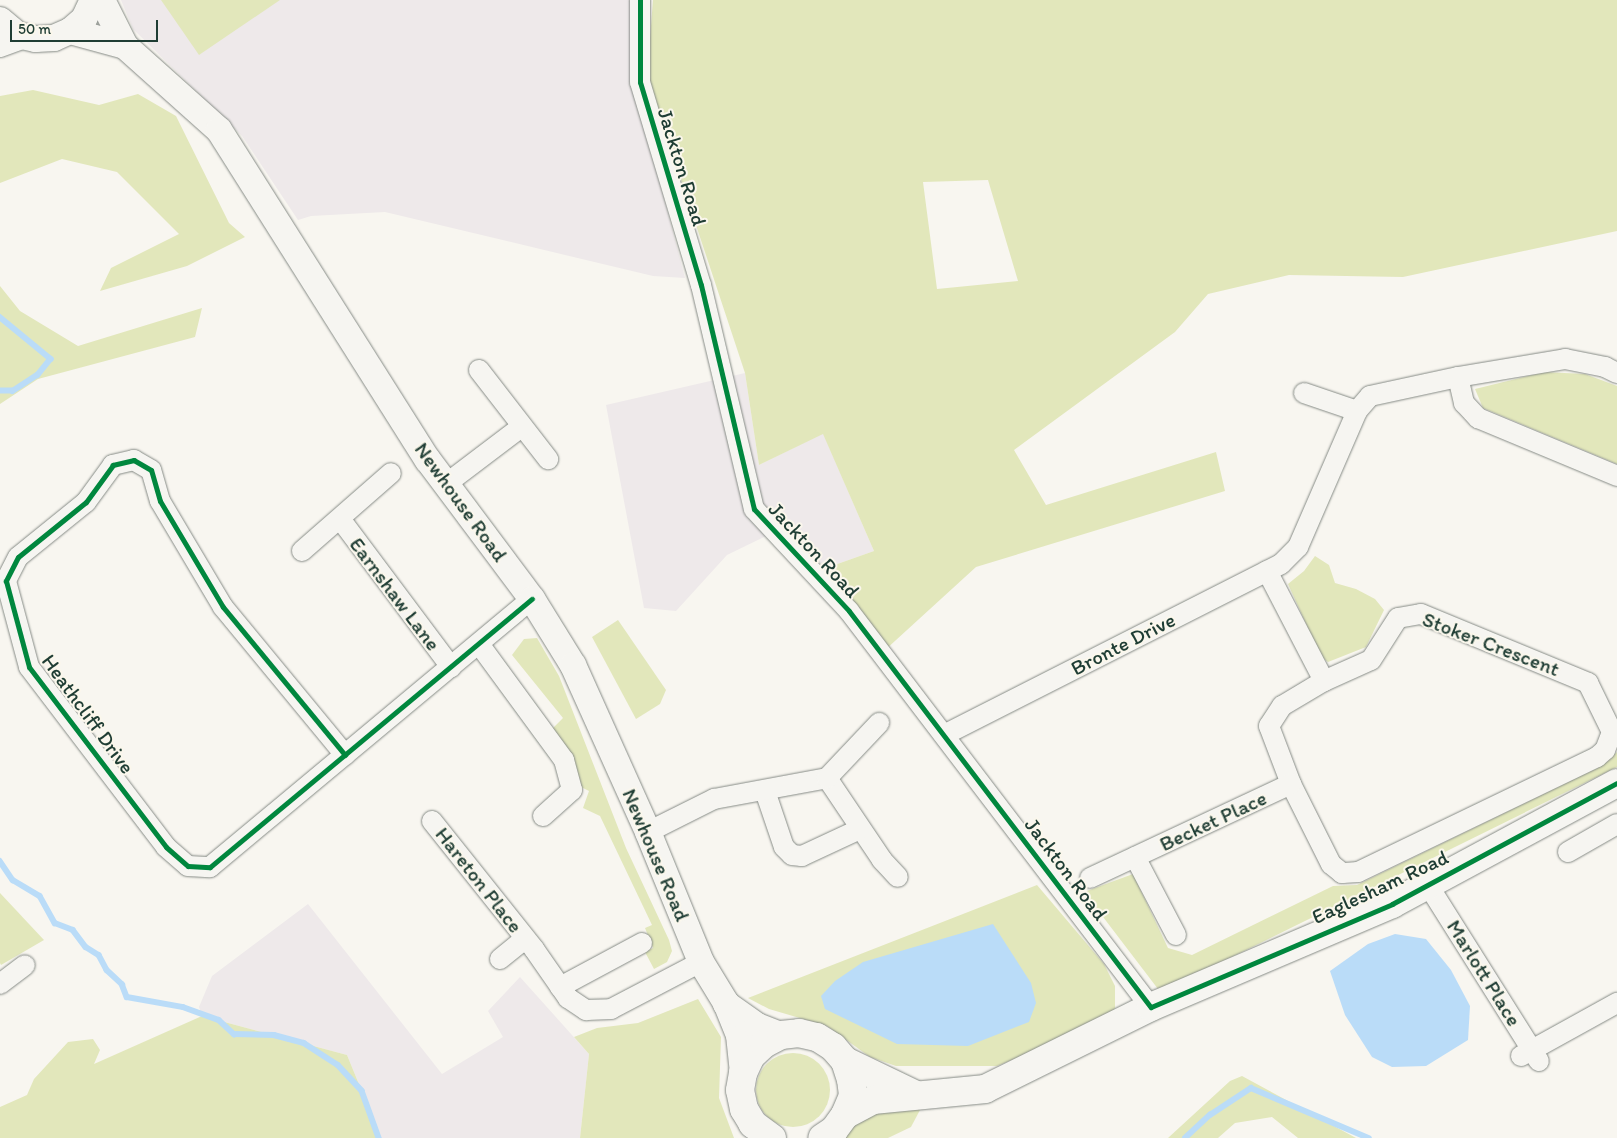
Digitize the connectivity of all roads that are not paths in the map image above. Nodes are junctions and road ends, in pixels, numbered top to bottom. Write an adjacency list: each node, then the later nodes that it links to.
1 (93, 0): 5 (street)
2 (102, 0): 7 (street, Newhouse Road)
3 (640, 0): 27 (street, Jackton Road)
4 (0, 20): 6 (street)
5 (70, 31): 6 (street); 7 (street, Newhouse Road)
6 (27, 37): 8 (street)
7 (125, 46): 18 (street, Newhouse Road)
8 (0, 47)
9 (479, 370): 14 (street)
10 (1617, 373): 11 (street)
11 (1458, 376): 13 (street); 17 (street)
12 (1304, 394): 13 (street)
13 (1357, 411): 21 (street, Bronte Drive)
14 (522, 427): 15 (street); 18 (street)
15 (548, 459)
16 (391, 473): 19 (street, Earnshaw Lane)
17 (1617, 476)
18 (446, 484): 22 (street, Newhouse Road)
19 (341, 520): 20 (street, Earnshaw Lane); 24 (street, Earnshaw Lane)
20 (302, 551)
21 (1268, 571): 25 (street); 27 (street, Bronte Drive)
22 (532, 599): 23 (street, Heathcliff Drive); 37 (street, Newhouse Road)
23 (479, 644): 24 (street, Heathcliff Drive); 33 (street)
24 (450, 667): 28 (street, Heathcliff Drive)
25 (1324, 681): 31 (street, Stoker Crescent); 31 (street, Stoker Crescent)
26 (879, 723): 29 (street)
27 (944, 735): 53 (street, Jackton Road)
28 (345, 755): 28 (street, Heathcliff Drive)
29 (827, 778): 32 (street); 36 (street)
30 (1617, 783): 42 (main road, Eaglesham Road)
31 (1291, 784): 39 (street, Becket Place)
32 (765, 791): 36 (street); 37 (street)
33 (544, 816)
34 (432, 821): 44 (street, Hareton Place)
35 (1617, 824): 38 (street)
36 (860, 829): 40 (street)
37 (648, 832): 47 (street, Newhouse Road)
38 (1568, 852)
39 (1135, 857): 41 (street, Becket Place); 43 (street, Becket Place)
40 (898, 877)
41 (1090, 878)
42 (1428, 885): 52 (street, Marlott Place); 53 (main road, Eaglesham Road)
43 (1176, 935)
44 (525, 938): 46 (street, Hareton Place); 50 (street, Hareton Place)
45 (642, 943): 50 (street)
46 (500, 959)
47 (701, 962): 50 (street, Hareton Place); 51 (street, Newhouse Road)
48 (25, 965): 49 (street)
49 (0, 984)
50 (560, 987)
51 (726, 1003): 54 (street, Newhouse Road); 56 (street, Newhouse Road)
52 (1617, 1004)
53 (1151, 1007): 57 (main road, Eaglesham Road)
54 (780, 1035): 55 (main road); 56 (main road)
55 (845, 1061): 57 (main road); 58 (main road)
56 (743, 1072): 59 (main road)
57 (916, 1095): 58 (main road, Eaglesham Road)
58 (846, 1115): 60 (main road)
59 (760, 1133)
60 (822, 1138)

